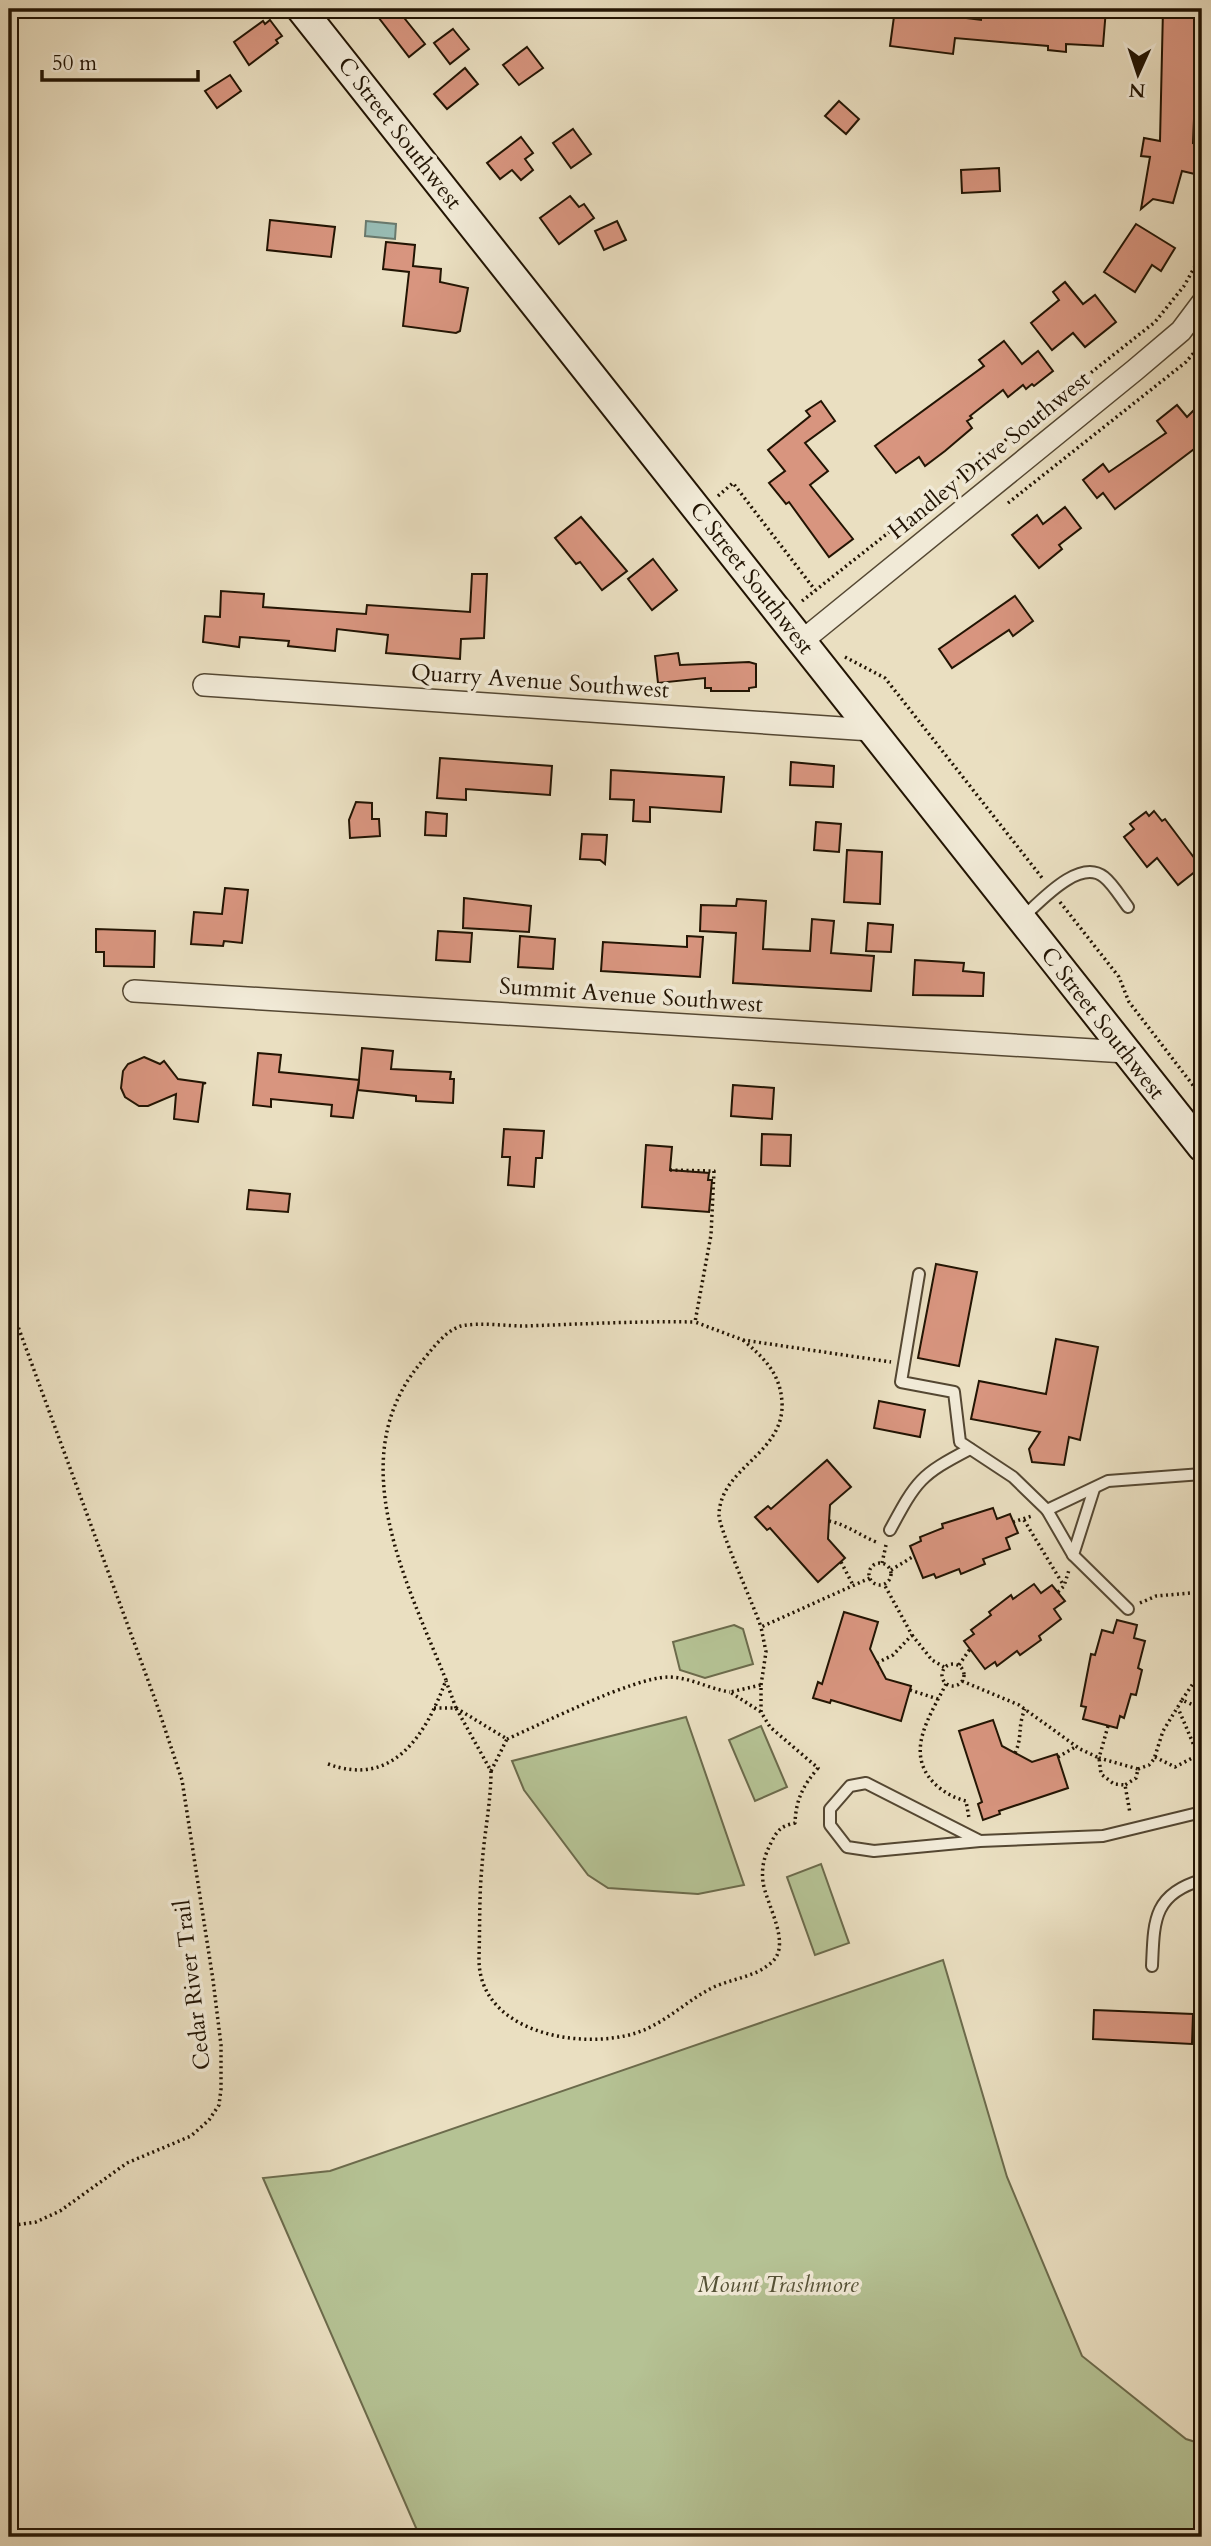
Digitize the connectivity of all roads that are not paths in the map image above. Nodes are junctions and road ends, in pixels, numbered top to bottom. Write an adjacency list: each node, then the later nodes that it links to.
1 (301, 9): 3 (main road, C Street Southwest)
2 (1202, 303): 3 (street, Handley Drive Southwest)
3 (802, 641): 5 (main road, C Street Southwest)
4 (204, 685): 5 (street, Quarry Avenue Southwest)
5 (871, 730): 7 (main road, C Street Southwest)
6 (1128, 907): 7 (lane)
7 (1021, 919): 9 (main road, C Street Southwest)
8 (134, 991): 9 (street, Summit Avenue Southwest)
9 (1126, 1052): 10 (main road, C Street Southwest)
10 (1202, 1147)
11 (919, 1274): 12 (lane)
12 (970, 1449): 15 (lane); 16 (lane)
13 (1202, 1474): 14 (lane)
14 (1094, 1489): 15 (lane); 17 (lane)
15 (1047, 1510): 17 (lane)
16 (890, 1530)
17 (1073, 1555): 18 (lane)
18 (1128, 1609)
19 (1202, 1812): 20 (lane)
20 (980, 1841): 20 (lane)
21 (1202, 1880): 22 (lane)
22 (1152, 1966)

